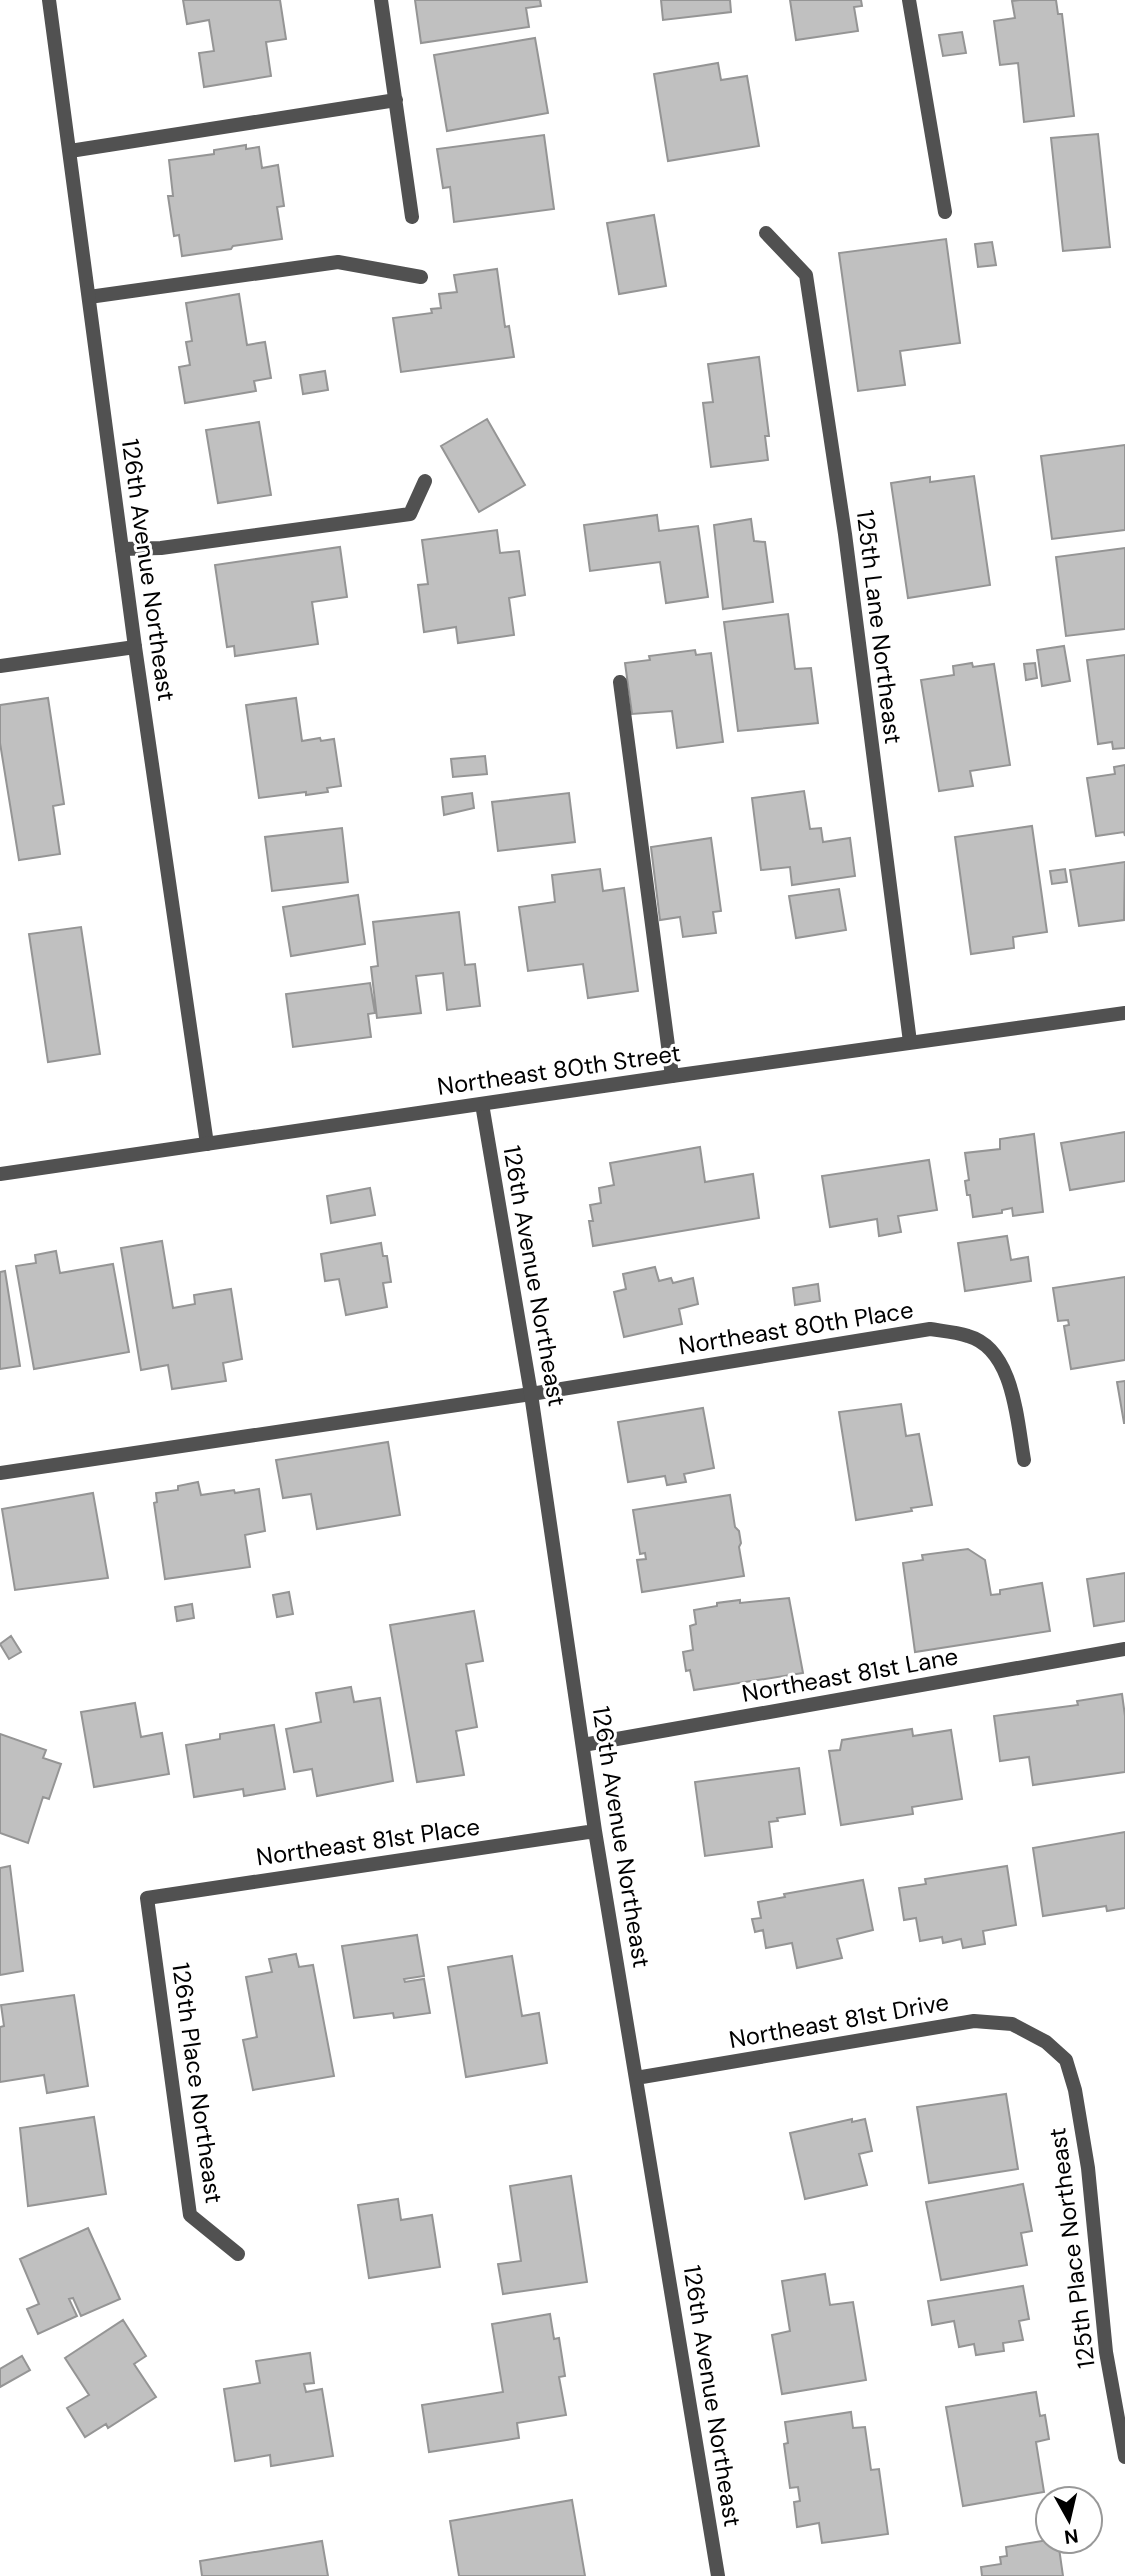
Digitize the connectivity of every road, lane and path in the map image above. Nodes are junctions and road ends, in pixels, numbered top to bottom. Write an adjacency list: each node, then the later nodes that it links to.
1 (49, 0): 5 (street, 126th Avenue Northeast)
2 (381, 0): 4 (street)
3 (909, 0): 6 (street)
4 (396, 100): 5 (street); 7 (street)
5 (70, 151): 10 (street, 126th Avenue Northeast)
6 (945, 212)
7 (412, 217)
8 (766, 233): 17 (street, 125th Lane Northeast)
9 (421, 277): 10 (street)
10 (89, 297): 12 (street, 126th Avenue Northeast)
11 (425, 481): 12 (street)
12 (122, 549): 13 (street, 126th Avenue Northeast)
13 (135, 647): 14 (street); 20 (street, 126th Avenue Northeast)
14 (0, 666)
15 (620, 682): 18 (street)
16 (1125, 1013): 17 (street, Northeast 80th Street)
17 (911, 1042): 18 (street, Northeast 80th Street)
18 (672, 1076): 19 (street, Northeast 80th Street)
19 (482, 1104): 20 (street, Northeast 80th Street); 22 (street, 126th Avenue Northeast)
20 (207, 1144): 21 (street, Northeast 80th Street)
21 (0, 1174)
22 (531, 1394): 23 (street, Northeast 80th Place); 24 (street, Northeast 80th Place); 26 (street, 126th Avenue Northeast)
23 (1024, 1460)
24 (0, 1473)
25 (1125, 1649): 26 (street, Northeast 81st Lane)
26 (583, 1745): 27 (street, 126th Avenue Northeast)
27 (596, 1831): 28 (street, Northeast 81st Place); 30 (street, 126th Avenue Northeast)
28 (147, 1898): 31 (street, 126th Place Northeast)
29 (1046, 2042): 30 (street, Northeast 81st Drive); 32 (street, 125th Place Northeast)
30 (636, 2078): 33 (street, 126th Avenue Northeast)
31 (238, 2254)
32 (1125, 2457)
33 (718, 2576)

